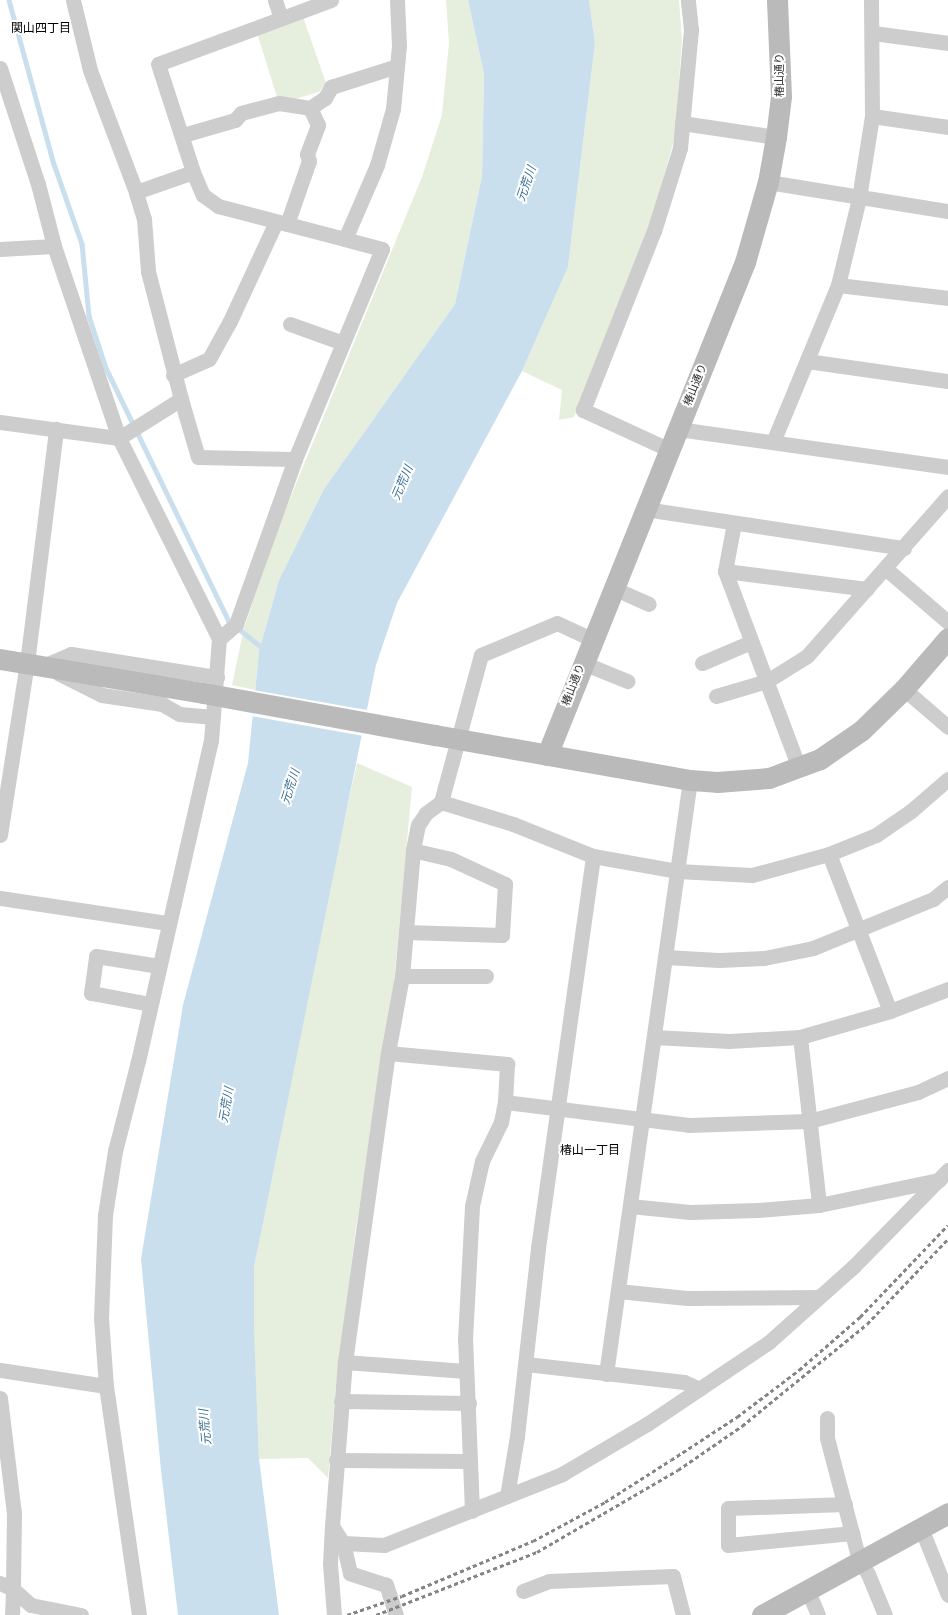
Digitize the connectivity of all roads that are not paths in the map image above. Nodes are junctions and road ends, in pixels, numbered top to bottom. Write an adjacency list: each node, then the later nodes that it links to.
1 (73, 0): 21 (street)
2 (275, 0): 8 (street)
3 (331, 0): 8 (street)
4 (397, 0): 11 (street)
5 (688, 0): 15 (street)
6 (777, 0): 18 (street, 椿山通り)
7 (871, 0): 9 (street)
8 (281, 18): 17 (street)
9 (873, 33): 10 (street); 14 (street)
10 (948, 42)
11 (397, 66): 13 (street); 25 (street)
12 (0, 68): 26 (street)
13 (310, 108): 17 (street); 24 (street)
14 (872, 116): 16 (street); 22 (street)
15 (682, 123): 18 (street); 41 (street)
16 (948, 126)
17 (183, 135): 19 (street)
18 (776, 137): 20 (street, 椿山通り)
19 (193, 172): 21 (street); 24 (street)
20 (768, 182): 22 (street); 38 (street, 椿山通り)
21 (136, 192): 33 (street)
22 (859, 198): 23 (street); 28 (street)
23 (948, 211)
24 (281, 223): 25 (street); 33 (street)
25 (345, 239): 31 (street)
26 (54, 246): 27 (street); 39 (street)
27 (0, 249)
28 (838, 284): 29 (street); 32 (street)
29 (948, 298)
30 (290, 324): 31 (street)
31 (344, 343): 42 (street)
32 (807, 361): 34 (street); 40 (street)
33 (173, 375): 35 (street)
34 (948, 381)
35 (181, 399): 39 (street); 42 (street)
36 (0, 422): 37 (street)
37 (56, 429): 39 (street); 61 (street)
38 (678, 429): 40 (street); 41 (street, 椿山通り)
39 (119, 438): 55 (street)
40 (773, 442): 43 (street)
41 (670, 450): 45 (street, 椿山通り)
42 (295, 459): 55 (street)
43 (948, 467)
44 (948, 496): 47 (street)
45 (645, 509): 46 (street); 50 (street, 椿山通り)
46 (734, 523): 47 (street); 49 (street)
47 (904, 548): 48 (street)
48 (885, 568): 51 (street); 53 (street)
49 (725, 571): 51 (street); 57 (street)
50 (613, 588): 52 (street); 56 (street, 椿山通り)
51 (867, 589): 64 (street)
52 (649, 604)
53 (948, 622)
54 (948, 638): 65 (street)
55 (219, 639): 62 (street)
56 (592, 639): 60 (street, 椿山通り); 69 (street)
57 (751, 642): 59 (street); 64 (street)
58 (0, 659): 61 (street)
59 (702, 662)
60 (583, 663): 63 (street); 70 (street, 椿山通り)
61 (35, 664): 62 (street); 67 (street); 69 (street, bridge); 75 (street)
62 (217, 676): 67 (street)
63 (627, 681)
64 (767, 682): 66 (street); 71 (street)
65 (904, 689): 68 (street); 71 (street)
66 (716, 696)
67 (211, 717): 82 (street)
68 (948, 727)
69 (460, 740): 70 (street); 74 (street)
70 (547, 756): 73 (street)
71 (799, 768): 73 (street)
72 (948, 779): 77 (street)
73 (690, 780): 79 (street)
74 (441, 802): 76 (street); 78 (street)
75 (0, 834)
76 (413, 850): 84 (street); 84 (street)
77 (829, 854): 79 (street); 83 (street)
78 (593, 856): 79 (street); 97 (street)
79 (677, 871): 85 (street)
80 (948, 887): 83 (street)
81 (0, 898): 82 (street)
82 (168, 923): 86 (street)
83 (859, 931): 85 (street); 91 (street)
84 (406, 932): 87 (street)
85 (665, 957): 92 (street)
86 (158, 966): 90 (street); 90 (street)
87 (402, 976): 88 (street); 94 (street)
88 (486, 976)
89 (948, 989): 91 (street)
90 (150, 1004): 110 (street)
91 (890, 1011): 93 (street)
92 (654, 1037): 93 (street); 98 (street)
93 (800, 1037): 99 (street)
94 (388, 1053): 96 (street); 105 (street)
95 (948, 1078): 99 (street)
96 (505, 1102): 97 (street); 108 (street)
97 (558, 1109): 98 (street); 106 (street)
98 (642, 1120): 99 (street); 102 (street)
99 (809, 1121): 101 (street)
100 (944, 1175): 101 (street); 104 (street)
101 (820, 1205): 102 (street)
102 (630, 1206): 103 (street)
103 (618, 1291): 104 (street); 109 (street)
104 (819, 1297): 111 (street)
105 (345, 1362): 108 (street); 113 (street)
106 (526, 1364): 109 (street); 118 (street)
107 (0, 1370): 110 (street)
108 (466, 1371): 114 (street)
109 (606, 1374): 111 (street)
110 (106, 1386): 133 (street)
111 (700, 1389): 118 (street)
112 (0, 1398): 127 (street)
113 (341, 1401): 114 (street); 116 (street)
114 (469, 1403): 117 (street)
115 (827, 1418): 119 (street)
116 (336, 1460): 117 (street); 122 (street)
117 (470, 1461): 120 (street)
118 (507, 1496): 120 (street)
119 (845, 1504): 124 (street); 124 (street)
120 (472, 1511): 125 (street)
121 (948, 1513): 123 (street)
122 (332, 1526): 125 (street); 134 (street)
123 (921, 1528): 126 (street); 130 (street)
124 (852, 1533): 126 (street)
125 (343, 1543): 135 (street)
126 (859, 1560): 129 (street); 139 (street)
127 (6, 1586): 131 (street); 132 (street)
128 (523, 1590): 136 (street)
129 (808, 1590): 137 (street); 138 (street)
130 (948, 1595)
131 (12, 1615)
132 (81, 1615)
133 (139, 1615)
134 (334, 1615)
135 (396, 1615)
136 (683, 1615)
137 (762, 1615)
138 (818, 1615)
139 (885, 1615)

